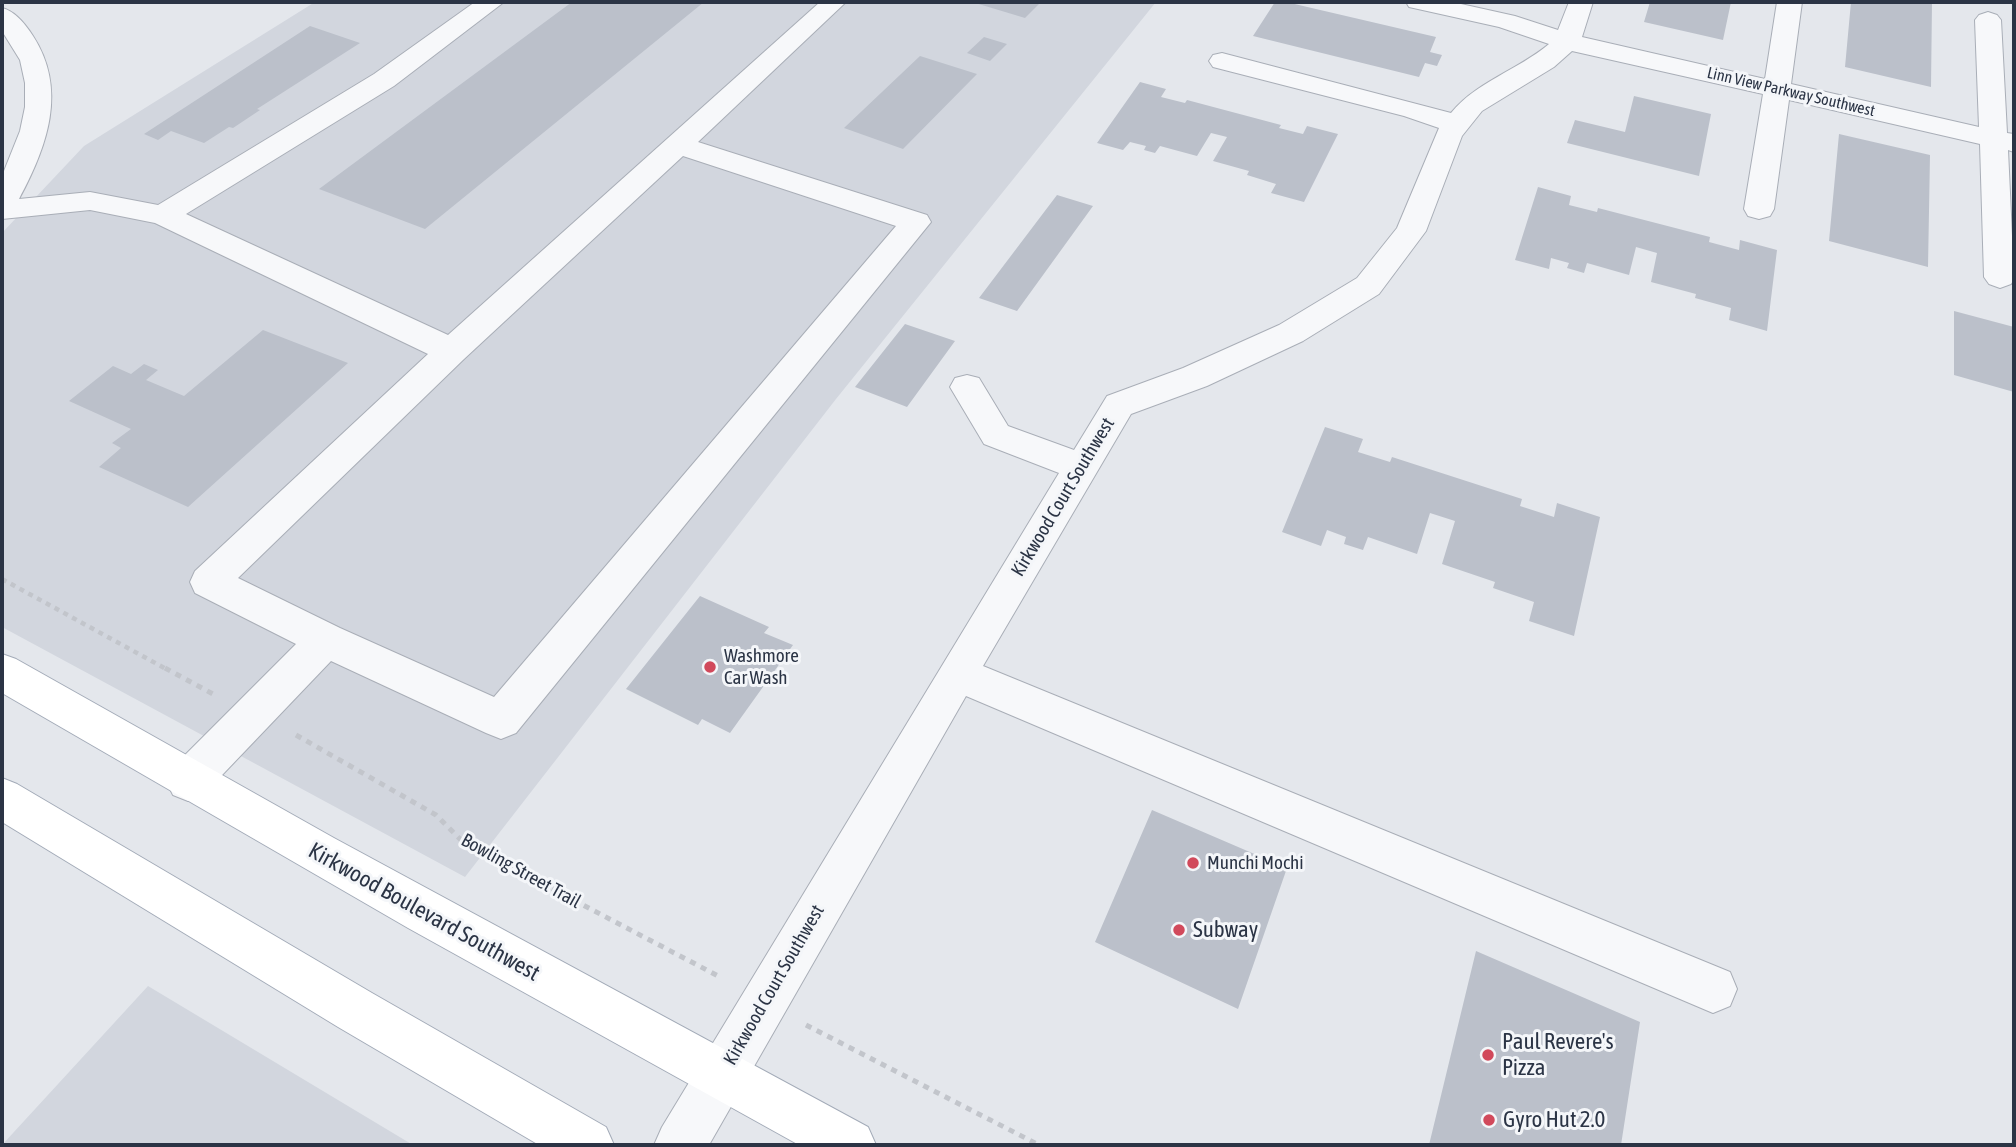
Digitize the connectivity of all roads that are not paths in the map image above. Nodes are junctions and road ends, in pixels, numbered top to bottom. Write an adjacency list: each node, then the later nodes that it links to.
1 (491, 2): 17 (street)
2 (834, 2): 13 (street)
3 (1418, 2): 8 (street, Linn View Parkway Southwest)
4 (1581, 2): 8 (street)
5 (1790, 2): 10 (street)
6 (2, 16): 14 (street)
7 (1988, 20): 12 (street)
8 (1567, 42): 10 (street, Linn View Parkway Southwest); 11 (street, Kirkwood Court Southwest)
9 (1222, 61): 11 (street)
10 (1777, 89): 12 (street, Linn View Parkway Southwest); 15 (street)
11 (1457, 124): 21 (street, Kirkwood Court Southwest)
12 (2004, 140): 18 (street)
13 (677, 145): 19 (street); 22 (street)
14 (2, 202)
15 (1759, 209)
16 (2, 210): 17 (street)
17 (163, 215): 19 (street)
18 (2000, 277)
19 (453, 351): 22 (street)
20 (967, 387): 21 (street)
21 (1082, 467): 24 (street, Kirkwood Court Southwest)
22 (326, 640): 25 (street)
23 (2, 672): 25 (main road, Kirkwood Boulevard Southwest)
24 (957, 674): 27 (street); 28 (street, Kirkwood Court Southwest)
25 (188, 781): 28 (main road, Kirkwood Boulevard Southwest)
26 (2, 798): 29 (main road)
27 (1713, 989)
28 (722, 1075): 30 (street, Kirkwood Court Southwest); 31 (main road, Kirkwood Boulevard Southwest)
29 (588, 1145)
30 (680, 1145)
31 (850, 1145)

